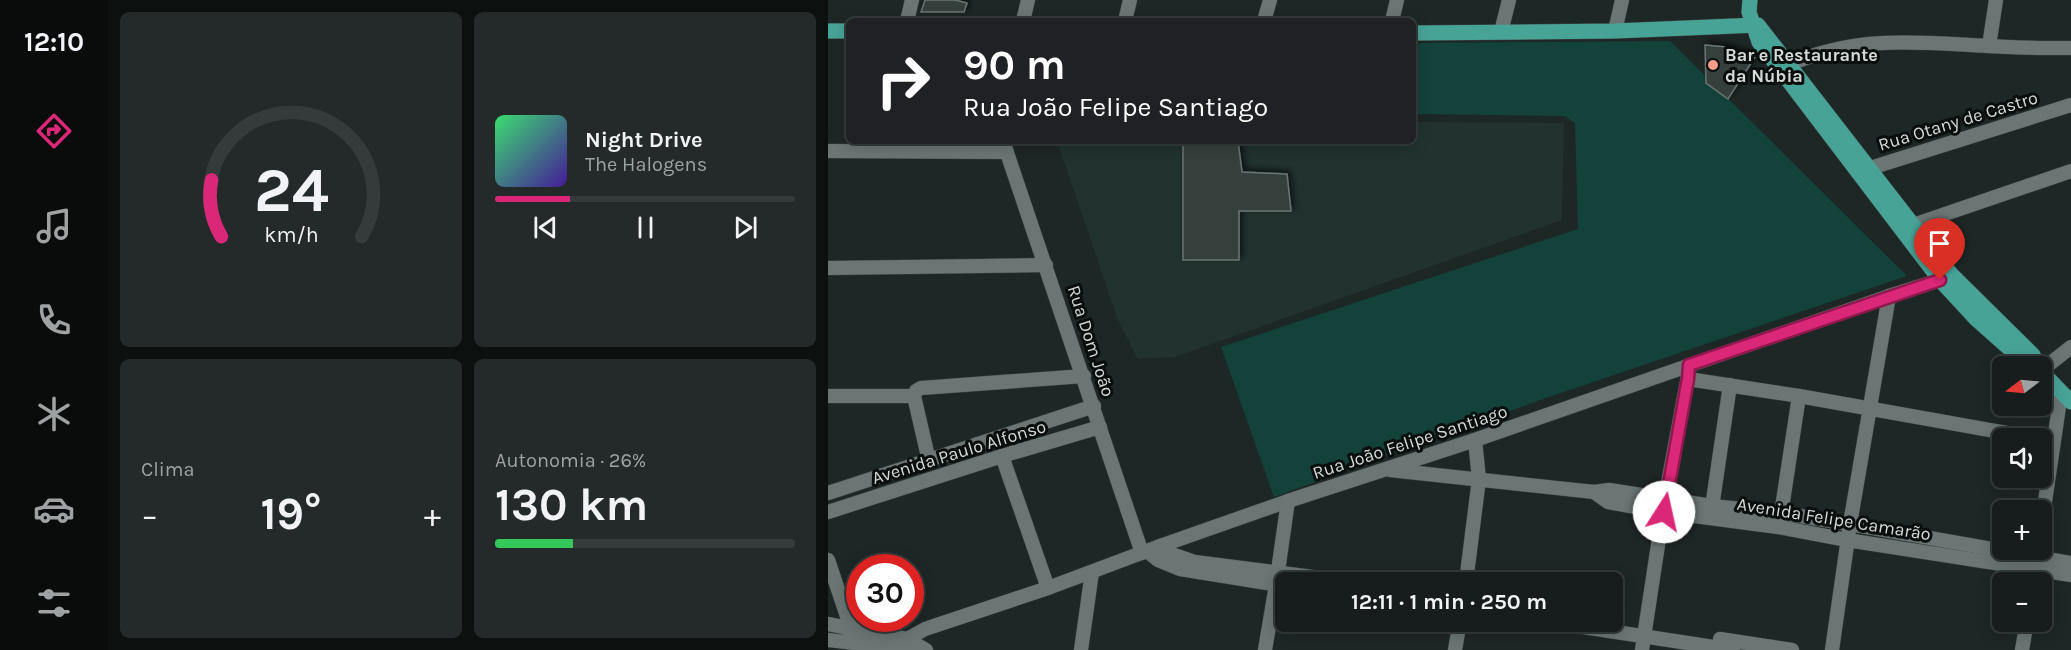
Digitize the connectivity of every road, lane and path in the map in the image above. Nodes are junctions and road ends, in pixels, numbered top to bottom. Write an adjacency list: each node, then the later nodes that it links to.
1 (912, 0): 10 (street)
2 (1028, 0): 11 (street)
3 (1130, 0): 12 (street)
4 (1270, 0): 13 (street)
5 (1397, 0): 14 (street)
6 (1509, 0): 19 (street)
7 (1622, 0): 18 (street)
8 (1750, 0): 15 (main road)
9 (1996, 0): 21 (street)
10 (908, 18)
11 (1024, 18)
12 (1126, 18)
13 (1265, 18)
14 (1393, 18)
15 (1753, 26): 18 (main road); 23 (main road); 27 (main road)
16 (828, 31): 17 (main road)
17 (846, 31)
18 (1616, 31): 19 (main road)
19 (1501, 32): 20 (main road)
20 (1416, 33)
21 (1989, 46): 22 (street); 23 (street)
22 (2071, 48)
23 (1789, 64): 27 (main road)
24 (2071, 105): 27 (street, Rua Otany de Castro)
25 (1005, 146): 26 (street); 30 (street, Rua Dom João)
26 (828, 151)
27 (1863, 170): 29 (main road); 32 (main road)
28 (2071, 171): 29 (street)
29 (1913, 225): 36 (main road)
30 (1046, 265): 31 (street); 39 (street, Rua Dom João)
31 (828, 268)
32 (1940, 280): 33 (street, Rua João Felipe Santiago); 35 (main road)
33 (1889, 296): 38 (street, Rua João Felipe Santiago); 47 (street)
34 (2071, 347): 37 (street)
35 (2018, 356)
36 (2033, 356)
37 (2052, 363)
38 (1689, 372): 41 (street, Rua João Felipe Santiago); 51 (street, Rua João Felipe Santiago); 58 (street)
39 (1084, 376): 43 (street); 46 (street, Rua Dom João)
40 (2052, 382): 45 (main road)
41 (1730, 385): 44 (street, Rua João Felipe Santiago); 60 (street)
42 (828, 396): 43 (street)
43 (914, 396): 53 (street)
44 (1799, 396): 47 (street, Rua João Felipe Santiago); 61 (street)
45 (2066, 398): 50 (street)
46 (1094, 406): 48 (street, Rua Dom João); 53 (street, Avenida Paulo Alfonso)
47 (1870, 408): 49 (street, Rua João Felipe Santiago); 62 (street)
48 (1100, 428): 52 (street, Avenida Paulo Alfonso); 64 (street, Rua Dom João)
49 (1992, 430)
50 (2052, 431)
51 (1475, 440): 54 (street, Rua João Felipe Santiago); 55 (street)
52 (1002, 456): 59 (street, Avenida Paulo Alfonso); 73 (street)
53 (929, 461): 56 (street, Avenida Paulo Alfonso)
54 (1386, 469): 55 (street, Avenida Felipe Camarão); 57 (street, Rua João Felipe Santiago)
55 (1479, 479): 58 (street, Avenida Felipe Camarão); 70 (street)
56 (828, 493)
57 (1288, 501): 64 (street, Rua João Felipe Santiago); 69 (street)
58 (1664, 505): 60 (street, Avenida Felipe Camarão); 84 (street)
59 (828, 512)
60 (1711, 512): 61 (street, Avenida Felipe Camarão)
61 (1780, 520): 62 (street, Avenida Felipe Camarão); 63 (street, Avenida Felipe Camarão)
62 (1850, 524): 63 (street); 67 (street, Avenida Felipe Camarão)
63 (1847, 540): 67 (street, Avenida Felipe Camarão); 95 (street)
64 (1150, 550): 68 (street, Rua João Felipe Santiago); 72 (street)
65 (828, 560): 75 (street)
66 (2071, 563): 67 (street, Avenida Felipe Camarão)
67 (2035, 564): 71 (street, Avenida Felipe Camarão)
68 (1092, 572): 73 (street, Rua João Felipe Santiago); 90 (street)
69 (1281, 572)
70 (1467, 572)
71 (2071, 575)
72 (1275, 581)
73 (1048, 588): 88 (street, Rua João Felipe Santiago)
74 (1275, 605): 91 (street)
75 (846, 612)
76 (828, 624): 77 (street)
77 (846, 626)
78 (1623, 629): 84 (street)
79 (851, 632): 87 (street)
80 (864, 632): 88 (street)
81 (1458, 632): 92 (street)
82 (1609, 632): 84 (street)
83 (2025, 632): 96 (street)
84 (1644, 638): 86 (street)
85 (828, 640): 87 (street)
86 (1709, 642): 93 (street); 94 (street)
87 (850, 643): 88 (street)
88 (901, 646): 89 (street)
89 (926, 650)
90 (1081, 650)
91 (1265, 650)
92 (1455, 650)
93 (1733, 650)
94 (1792, 650)
95 (1832, 650)
96 (2022, 650)

